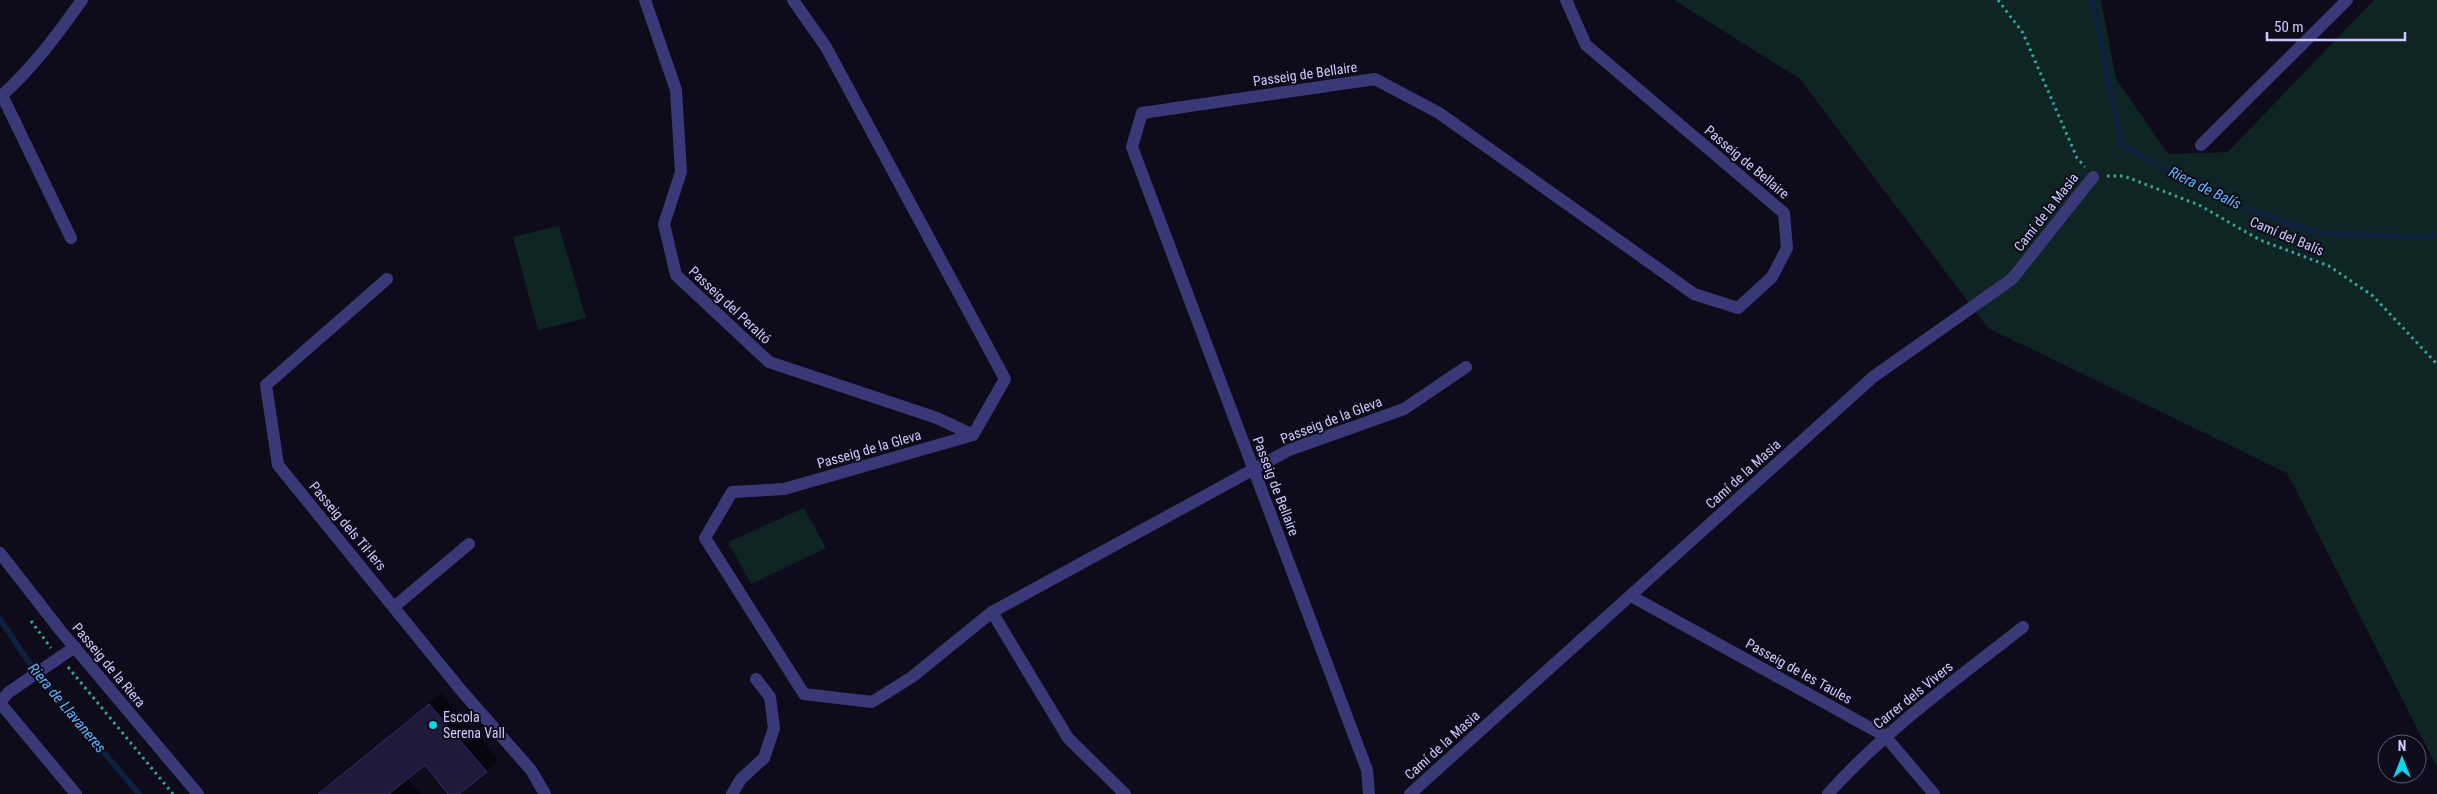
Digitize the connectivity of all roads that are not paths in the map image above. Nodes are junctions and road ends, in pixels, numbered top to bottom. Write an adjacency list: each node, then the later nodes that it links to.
1 (82, 0): 6 (street)
2 (645, 0): 12 (street, Passeig del Peraltó)
3 (793, 0): 12 (street)
4 (1566, 0): 13 (street, Passeig de Bellaire)
5 (2347, 0): 7 (street)
6 (1, 96): 9 (street)
7 (2201, 145)
8 (2093, 177): 16 (street, Camí de la Masia)
9 (71, 238)
10 (387, 279): 17 (street, Passeig dels Til·lers)
11 (1466, 367): 13 (street, Passeig de la Gleva)
12 (973, 435): 18 (street, Passeig de la Gleva)
13 (1254, 470): 18 (street, Passeig de la Gleva); 29 (street, Passeig de Bellaire)
14 (469, 544): 17 (street)
15 (0, 553): 20 (street, Passeig de la Riera)
16 (1632, 596): 23 (street, Passeig de les Taules); 30 (street, Camí de la Masia)
17 (395, 606): 26 (street, Passeig dels Til·lers)
18 (992, 612): 28 (street)
19 (2023, 627): 23 (street, Carrer dels Vivers)
20 (75, 647): 22 (street); 25 (street, Passeig de la Riera)
21 (756, 679): 27 (street)
22 (0, 703): 24 (street)
23 (1885, 736): 31 (street, Carrer dels Vivers); 32 (street, Passeig de les Taules)
24 (74, 793)
25 (198, 794)
26 (544, 794)
27 (732, 794)
28 (1125, 794)
29 (1370, 794)
30 (1410, 794)
31 (1828, 794)
32 (1934, 794)

